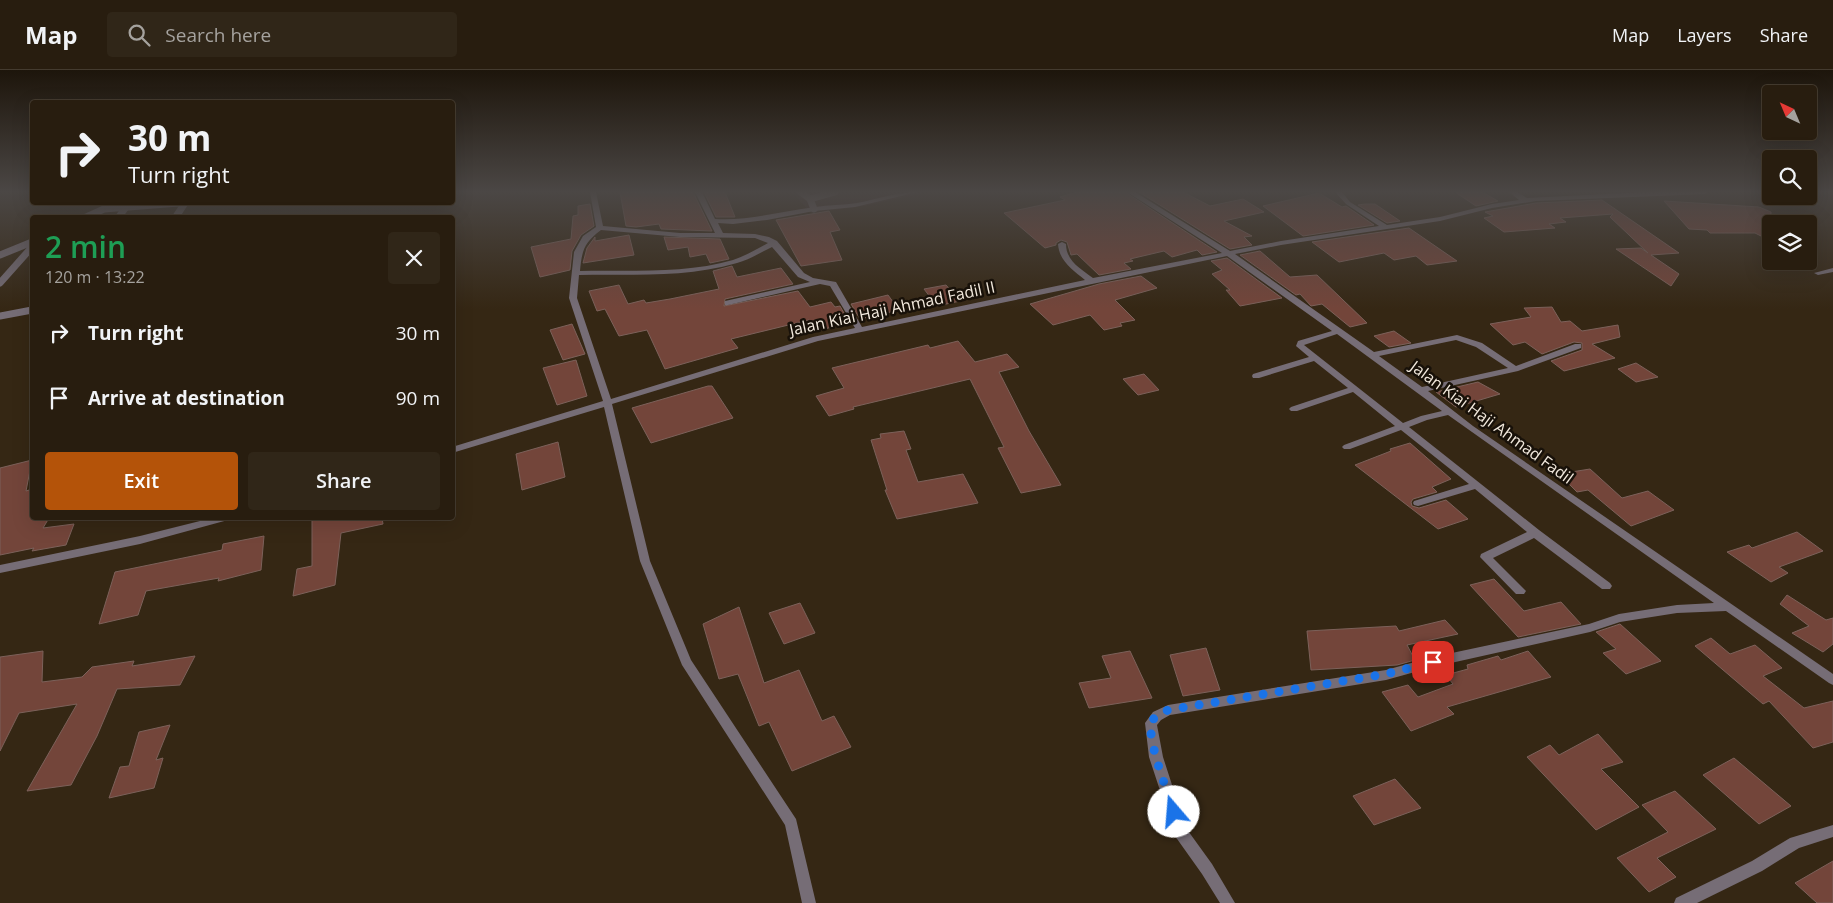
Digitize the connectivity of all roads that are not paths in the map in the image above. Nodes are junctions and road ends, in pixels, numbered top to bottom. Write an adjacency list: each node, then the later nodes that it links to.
1 (596, 231): 14 (street)
2 (632, 231): 6 (street)
3 (718, 231): 6 (street)
4 (1193, 231): 11 (street, Jalan Kiai Haji Ahmad Fadil)
5 (1357, 231): 11 (street, Jalan Kiai Haji Ahmad Fadil II)
6 (720, 235): 8 (street)
7 (30, 243): 12 (lane)
8 (773, 243): 14 (street); 18 (street)
9 (1062, 244): 16 (street)
10 (30, 249): 17 (lane)
11 (1228, 254): 16 (street, Jalan Kiai Haji Ahmad Fadil II); 23 (street, Jalan Kiai Haji Ahmad Fadil)
12 (0, 255)
13 (1833, 270): 15 (street)
14 (577, 273): 31 (street)
15 (1818, 273)
16 (1091, 281): 22 (street, Jalan Kiai Haji Ahmad Fadil II)
17 (0, 282)
18 (817, 283): 19 (street); 22 (street)
19 (728, 303)
20 (30, 310): 21 (lane)
21 (0, 316)
22 (859, 329): 31 (street, Jalan Kiai Haji Ahmad Fadil II)
23 (1340, 331): 25 (street, Jalan Kiai Haji Ahmad Fadil); 26 (street)
24 (1578, 346): 27 (street)
25 (1374, 355): 27 (street); 30 (street, Jalan Kiai Haji Ahmad Fadil)
26 (1314, 358): 28 (street); 29 (street)
27 (1515, 369): 30 (street)
28 (1256, 376)
29 (1354, 389): 32 (street); 34 (street)
30 (1422, 390): 33 (street, Jalan Kiai Haji Ahmad Fadil)
31 (607, 402): 36 (street, Jalan Kiai Haji Ahmad Fadil II); 47 (street)
32 (1294, 409)
33 (1450, 412): 34 (street); 44 (street, Jalan Kiai Haji Ahmad Fadil)
34 (1403, 426): 35 (street); 37 (street)
35 (1347, 447)
36 (455, 449)
37 (1477, 485): 38 (street); 40 (street)
38 (1418, 502)
39 (216, 520): 41 (street)
40 (1535, 533): 42 (street); 43 (street)
41 (0, 570)
42 (1606, 586)
43 (1520, 591)
44 (1726, 607): 45 (street, Jalan Kiai Haji Ahmad Fadil); 48 (street)
45 (1833, 680)
46 (1833, 831): 49 (street)
47 (810, 903)
48 (1228, 903)
49 (1681, 903)

